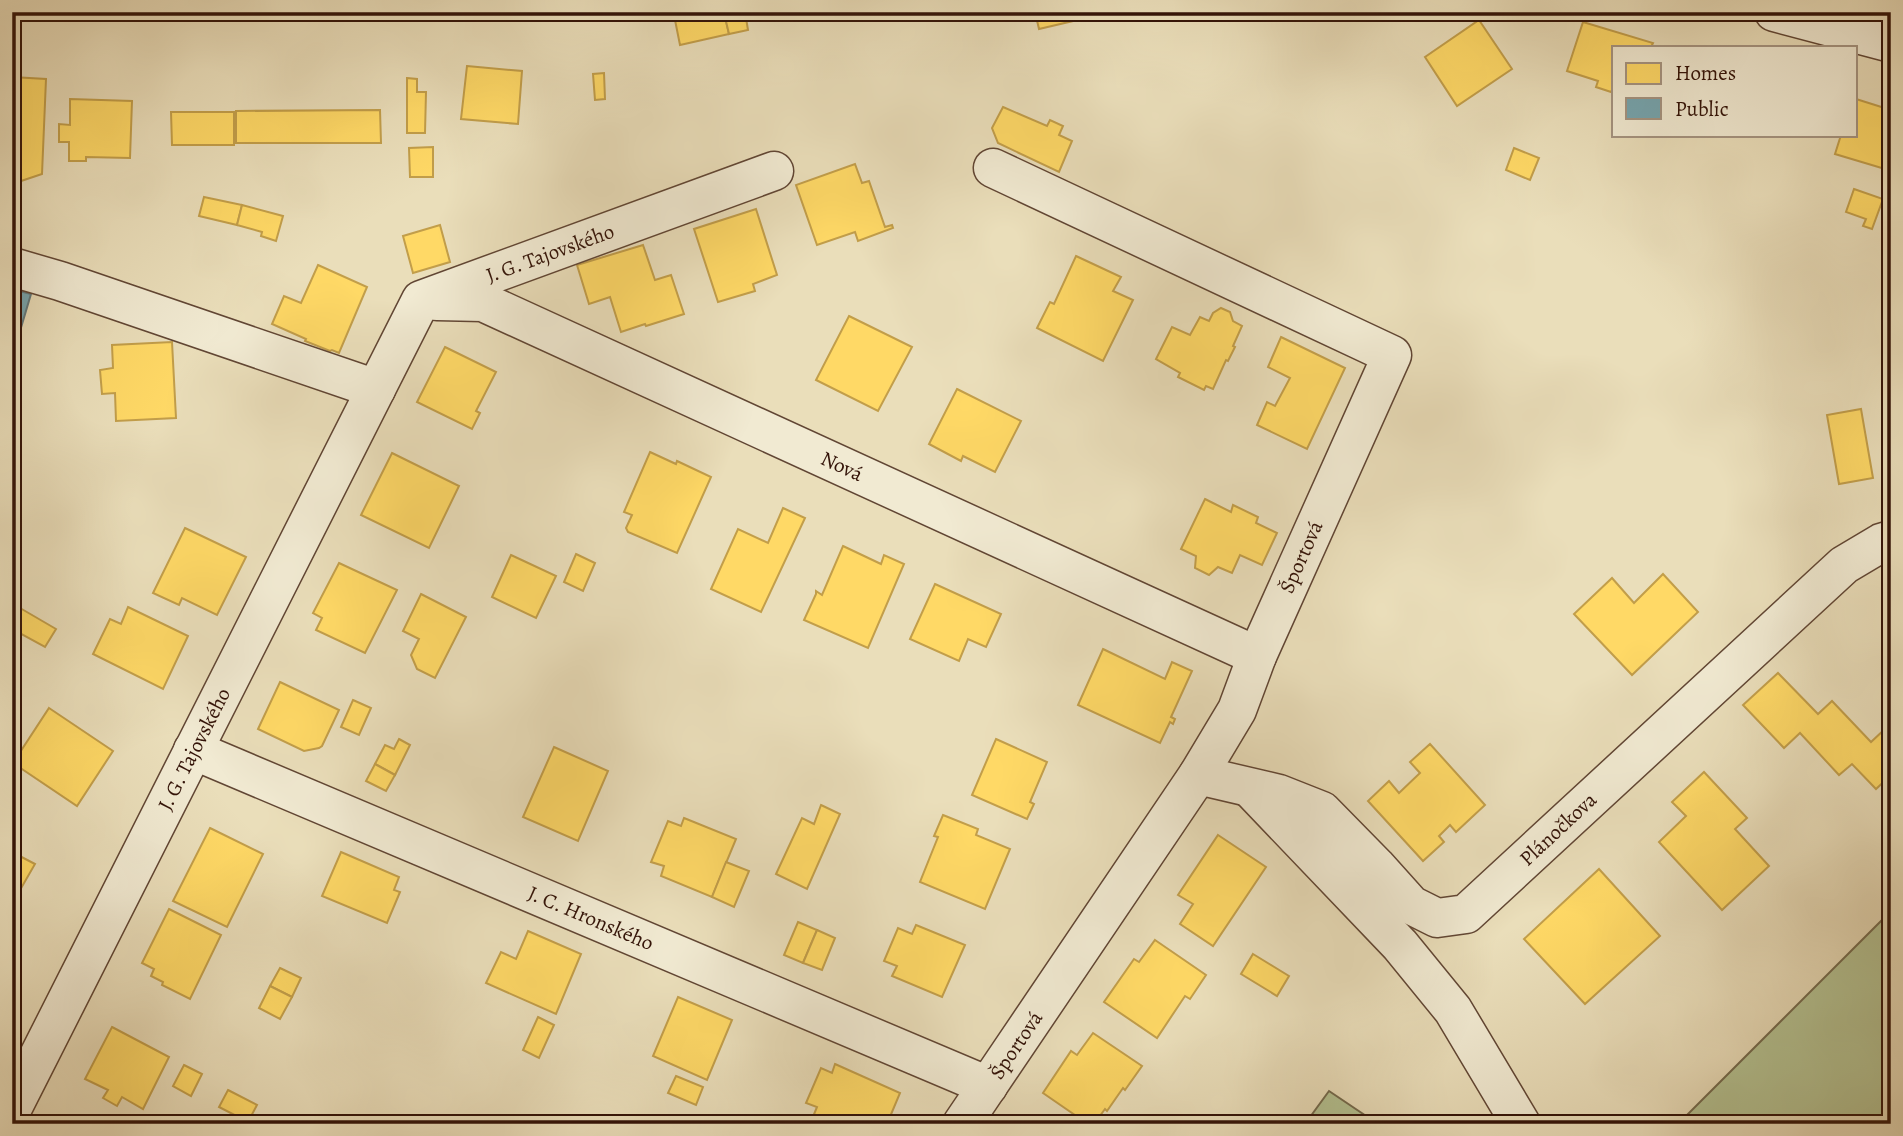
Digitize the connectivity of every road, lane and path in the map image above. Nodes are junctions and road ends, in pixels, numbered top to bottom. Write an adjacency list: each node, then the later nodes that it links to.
1 (1774, 12): 2 (street)
2 (1891, 43)
3 (993, 168): 9 (street, Športová)
4 (774, 171): 6 (street, J. G. Tajovského)
5 (12, 267): 7 (street)
6 (421, 300): 7 (street, J. G. Tajovského); 9 (street, Nová)
7 (376, 389): 10 (street, J. G. Tajovského)
8 (1891, 540): 12 (street, Plánočkova)
9 (1257, 656): 11 (street, Športová)
10 (193, 750): 13 (street, J. C. Hronského); 14 (street, J. G. Tajovského)
11 (1198, 775): 12 (street, Plánočkova); 13 (street, Športová)
12 (1250, 787): 16 (street)
13 (988, 1086): 15 (street, Športová)
14 (12, 1109)
15 (962, 1124)
16 (1521, 1124)

